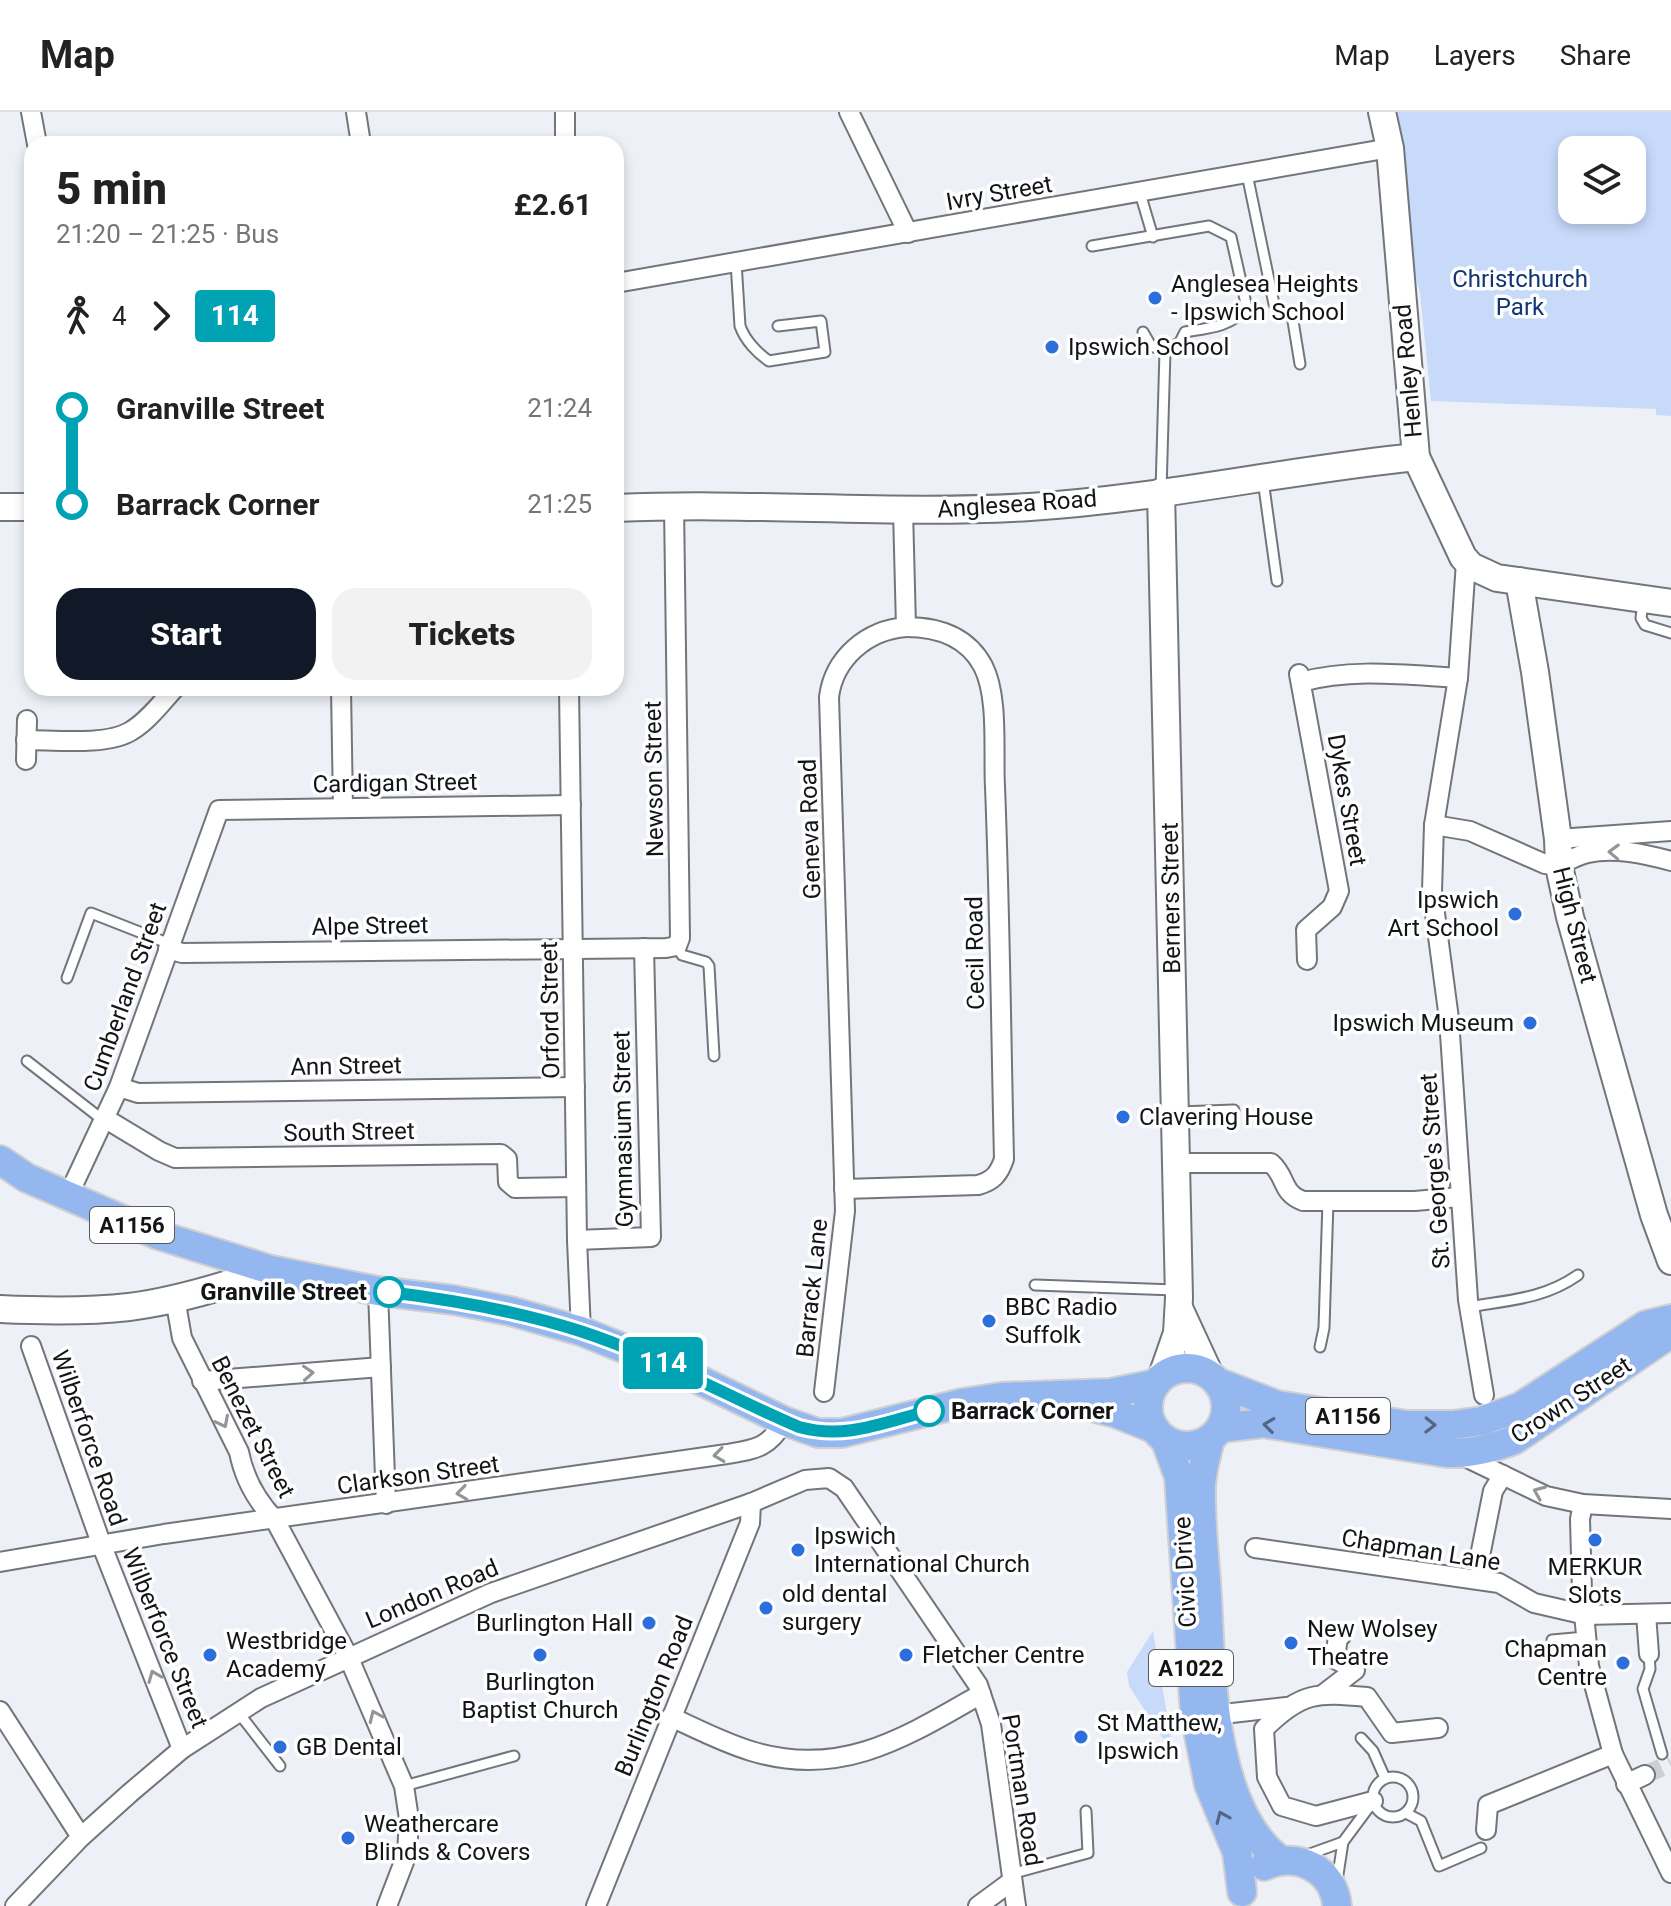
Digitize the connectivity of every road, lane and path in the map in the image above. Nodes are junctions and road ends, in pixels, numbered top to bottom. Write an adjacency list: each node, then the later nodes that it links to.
1 (31, 112): 6 (street)
2 (356, 112): 7 (street)
3 (565, 112): 8 (street)
4 (849, 112): 12 (street)
5 (1382, 112): 9 (street, Henley Road)
6 (36, 136)
7 (360, 136)
8 (565, 136)
9 (1390, 148): 10 (street, Ivry Street); 21 (street, Henley Road)
10 (1247, 174): 11 (street, Ivry Street); 20 (lane)
11 (1140, 193): 12 (street, Ivry Street); 13 (lane)
12 (908, 233): 15 (street, Ivry Street)
13 (1153, 237): 14 (lane); 19 (lane)
14 (1092, 246)
15 (736, 262): 16 (street, Ivry Street); 17 (lane)
16 (624, 282)
17 (778, 326)
18 (1143, 332): 19 (lane)
19 (1165, 351): 23 (lane)
20 (1300, 364)
21 (1416, 457): 22 (street, Anglesea Road); 29 (street, Henley Road)
22 (1263, 477): 23 (street, Anglesea Road); 30 (lane)
23 (1161, 492): 28 (street, Anglesea Road); 62 (street, Berners Street)
24 (674, 506): 27 (street, Anglesea Road); 28 (street, Anglesea Road); 52 (street, Newson Street)
25 (0, 507): 26 (street)
26 (24, 507)
27 (624, 508)
28 (903, 510): 34 (street)
29 (1466, 562): 31 (street); 36 (street, St. George's Street)
30 (1277, 581)
31 (1519, 581): 32 (street); 48 (street, High Street)
32 (1644, 599): 33 (street); 35 (lane)
33 (1671, 603)
34 (906, 627): 67 (street, Geneva Road); 67 (street, Cecil Road)
35 (1671, 633)
36 (1458, 678): 46 (street, St. George's Street); 55 (street, Dykes Street)
37 (167, 696): 41 (street)
38 (341, 696): 44 (street)
39 (569, 696): 43 (street, Orford Street)
40 (27, 720): 41 (street)
41 (26, 740): 42 (street)
42 (26, 760)
43 (571, 805): 44 (street, Cardigan Street); 53 (street, Orford Street)
44 (343, 808): 45 (street, Cardigan Street)
45 (219, 810): 51 (street, Cumberland Street)
46 (1434, 825): 50 (street); 69 (street, St. George's Street)
47 (1671, 831): 48 (street)
48 (1558, 839): 50 (street, High Street)
49 (1671, 861): 50 (street, one-way to 50)
50 (1559, 866): 72 (street, High Street)
51 (169, 946): 53 (street, Alpe Street); 56 (lane); 59 (street, Cumberland Street)
52 (677, 946): 54 (street); 57 (lane)
53 (572, 948): 54 (street); 60 (street, Orford Street)
54 (644, 948): 71 (street, Gymnasium Street)
55 (1307, 960)
56 (67, 978)
57 (714, 1056)
58 (27, 1061): 63 (lane)
59 (119, 1087): 60 (street, Ann Street); 63 (street, Cumberland Street)
60 (575, 1087): 66 (street, Orford Street)
61 (1234, 1110): 62 (lane)
62 (1176, 1112): 65 (street, Berners Street)
63 (106, 1119): 66 (street, South Street); 68 (street, Cumberland Street)
64 (0, 1160): 68 (main road, A1156)
65 (1177, 1163): 70 (street); 78 (street, Berners Street)
66 (576, 1187): 71 (street, Orford Street)
67 (844, 1189): 89 (street, Barrack Lane)
68 (68, 1196): 73 (main road, A1156)
69 (1459, 1197): 70 (street); 79 (street, St. George's Street)
70 (1328, 1201): 84 (lane)
71 (577, 1240): 82 (street, Orford Street)
72 (1671, 1261)
73 (271, 1270): 76 (main road, A1156); 77 (street)
74 (1578, 1275): 79 (lane)
75 (1035, 1285): 78 (lane)
76 (378, 1291): 82 (main road, A1156); 85 (street)
77 (175, 1298): 80 (street); 88 (street, Benezet Street)
78 (1178, 1298): 86 (street, Berners Street); 87 (street, Berners Street)
79 (1469, 1307): 91 (street, St. George's Street)
80 (0, 1309)
81 (1671, 1321): 91 (main road, Crown Street / A1156); 95 (main road, Crown Street / A1156)
82 (581, 1331): 92 (main road, A1156)
83 (31, 1346): 102 (street, Wilberforce Road)
84 (1320, 1347)
85 (381, 1367): 88 (street, one-way to 85); 98 (street)
86 (1214, 1379): 87 (main road); 91 (main road, A1156, one-way to 91); 93 (main road)
87 (1159, 1380): 90 (main road); 94 (main road)
88 (202, 1381): 101 (street, Benezet Street, one-way to 101)
89 (824, 1392)
90 (1044, 1396): 92 (main road, A1156); 94 (main road)
91 (1483, 1408)
92 (784, 1421): 98 (street, Clarkson Street, one-way to 98)
93 (1215, 1433): 94 (main road); 95 (main road, A1156, one-way to 93); 119 (main road, Civic Drive / A1022)
94 (1160, 1434): 141 (main road, Civic Drive / A1022, one-way to 94)
95 (1457, 1453): 96 (street)
96 (1503, 1475): 99 (street, one-way to 96); 105 (street)
97 (751, 1503): 113 (street, London Road); 115 (street, Portman Road); 120 (street, Burlington Road)
98 (386, 1504): 101 (street, Clarkson Street)
99 (1583, 1504): 100 (street); 108 (street)
100 (1671, 1509)
101 (275, 1520): 102 (street, Clarkson Street); 113 (street, Benezet Street)
102 (102, 1546): 104 (street, Clarkson Street); 123 (street, Wilberforce Street, one-way to 102)
103 (1255, 1548): 105 (street, Chapman Lane)
104 (0, 1562)
105 (1483, 1580): 108 (street, Chapman Lane)
106 (1671, 1613): 107 (street, Chapman Lane)
107 (1646, 1614): 108 (street, Chapman Lane); 112 (street)
108 (1586, 1615): 110 (street)
109 (1341, 1636): 114 (street)
110 (1585, 1637): 111 (lane); 124 (street)
111 (1552, 1640)
112 (1649, 1654): 125 (lane)
113 (348, 1656): 118 (street, London Road); 131 (street, Benezet Street, one-way to 113)
114 (1325, 1693): 116 (street); 121 (street)
115 (981, 1694): 120 (street); 140 (street, Portman Road)
116 (1286, 1707): 119 (street); 132 (street)
117 (0, 1711): 135 (street)
118 (238, 1712): 123 (street, London Road); 127 (lane)
119 (1214, 1715): 138 (main road, Civic Drive / A1022)
120 (671, 1717): 145 (street, Burlington Road)
121 (1438, 1728)
122 (1361, 1738): 129 (lane)
123 (182, 1749): 135 (street, London Road)
124 (1613, 1754): 130 (street); 136 (street)
125 (1662, 1754)
126 (514, 1756): 131 (lane)
127 (280, 1766)
128 (1645, 1775): 130 (street)
129 (1385, 1778): 132 (lane); 134 (lane)
130 (1626, 1784): 139 (street)
131 (404, 1786): 142 (street, Benezet Street)
132 (1373, 1801): 134 (lane); 137 (lane)
133 (1086, 1811): 140 (lane)
134 (1406, 1813): 136 (lane)
135 (81, 1837): 144 (street, London Road)
136 (1484, 1839)
137 (1343, 1842): 138 (lane); 143 (lane)
138 (1286, 1860): 141 (main road); 143 (main road, Civic Drive)
139 (1671, 1873)
140 (1012, 1878): 146 (street); 147 (street, Portman Road)
141 (1240, 1899)
142 (386, 1903)
143 (1337, 1903)
144 (15, 1906)
145 (596, 1906)
146 (978, 1906)
147 (1016, 1906)

